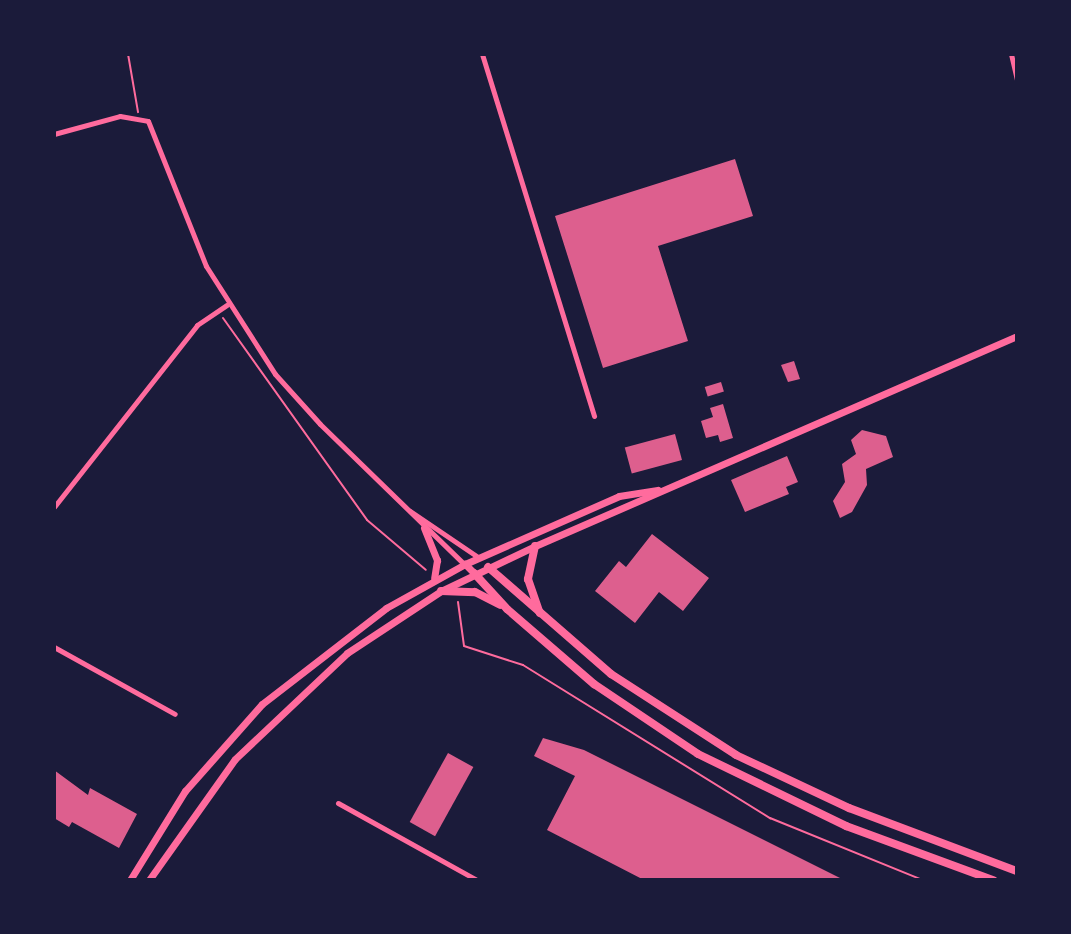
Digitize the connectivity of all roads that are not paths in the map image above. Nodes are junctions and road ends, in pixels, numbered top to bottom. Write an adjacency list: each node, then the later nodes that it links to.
1 (482, 54): 7 (street)
2 (1011, 54): 3 (street)
3 (1017, 81)
4 (54, 134): 5 (street)
5 (227, 305): 9 (street); 10 (street)
6 (1017, 336): 8 (main road)
7 (594, 416)
8 (658, 490): 12 (main road); 13 (main road)
9 (54, 507)
10 (402, 507): 11 (street); 13 (street)
11 (424, 528): 14 (street); 17 (main road)
12 (535, 546): 15 (main road); 20 (highway)
13 (478, 557): 14 (main road); 15 (main road)
14 (465, 564): 16 (main road); 17 (main road)
15 (488, 567): 16 (main road); 20 (highway)
16 (474, 573): 18 (main road); 19 (highway)
17 (434, 578): 25 (main road)
18 (441, 591): 19 (highway); 26 (main road)
19 (507, 609): 28 (highway)
20 (542, 617): 24 (highway)
21 (54, 647): 22 (street)
22 (175, 714)
23 (338, 803): 27 (street)
24 (1017, 871)
25 (130, 880)
26 (149, 880)
27 (477, 880)
28 (993, 880)

